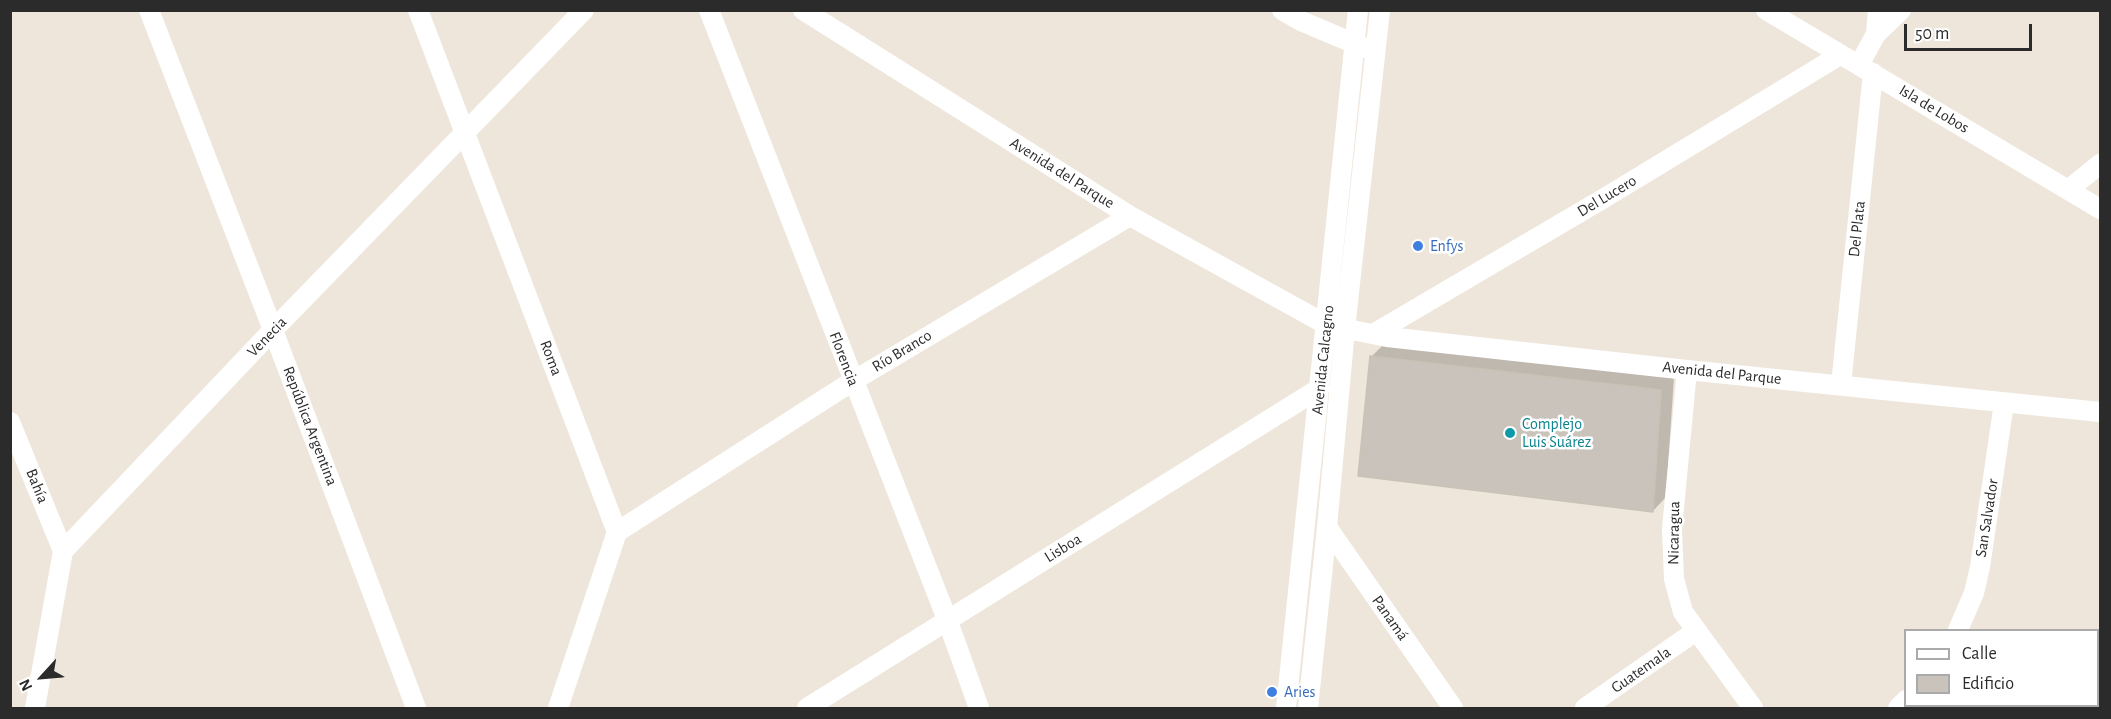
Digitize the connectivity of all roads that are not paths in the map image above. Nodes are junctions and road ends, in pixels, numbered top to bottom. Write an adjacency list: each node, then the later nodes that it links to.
1 (149, 10): 23 (street, República Argentina)
2 (418, 10): 17 (street, Roma)
3 (584, 10): 17 (street, Venecia)
4 (709, 10): 26 (street, Florencia)
5 (803, 10): 21 (street, Avenida del Parque)
6 (1282, 10): 13 (street)
7 (1358, 10): 13 (street, Avenida Calcagno)
8 (1380, 10): 14 (street, Avenida Calcagno)
9 (1766, 10): 15 (street, Isla de Lobos)
10 (1878, 10): 12 (street, Del Plata)
11 (1901, 10): 12 (street)
12 (1876, 34): 16 (street, Del Plata)
13 (1355, 44): 14 (street); 22 (street, Avenida Calcagno)
14 (1375, 53): 22 (street, Avenida Calcagno)
15 (1840, 55): 16 (street, Isla de Lobos); 24 (street, Del Lucero)
16 (1866, 69): 19 (street, Isla de Lobos); 27 (street, Del Plata)
17 (466, 132): 23 (street, Venecia); 33 (street, Roma)
18 (2100, 164): 19 (street)
19 (2068, 190): 20 (street, Isla de Lobos)
20 (2100, 209)
21 (1130, 216): 22 (street, Avenida del Parque); 26 (street, Río Branco)
22 (1336, 327): 24 (street, Avenida del Parque); 28 (street, Avenida Calcagno); 32 (street, Avenida Calcagno)
23 (273, 330): 34 (street, Venecia); 39 (street, República Argentina)
24 (1373, 334): 25 (street, Avenida del Parque)
25 (1687, 370): 27 (street, Avenida del Parque); 37 (street, Nicaragua)
26 (853, 381): 33 (street, Río Branco); 35 (street, Florencia)
27 (1841, 385): 29 (street, Avenida del Parque)
28 (1320, 388): 35 (street, Lisboa); 43 (street, Avenida Calcagno)
29 (2004, 403): 30 (street, Avenida del Parque); 36 (street, San Salvador)
30 (2100, 412)
31 (10, 422): 34 (street, Bahía)
32 (1327, 527): 44 (street, Avenida Calcagno); 45 (street, Panamá)
33 (617, 531): 40 (street)
34 (63, 550): 38 (street)
35 (947, 619): 41 (street, Lisboa); 42 (street, Florencia)
36 (1958, 629)
37 (1696, 631): 46 (street, Guatemala); 47 (street, Nicaragua)
38 (35, 708)
39 (416, 708)
40 (558, 708)
41 (807, 708)
42 (979, 708)
43 (1286, 708)
44 (1308, 708)
45 (1454, 708)
46 (1585, 708)
47 (1753, 708)

